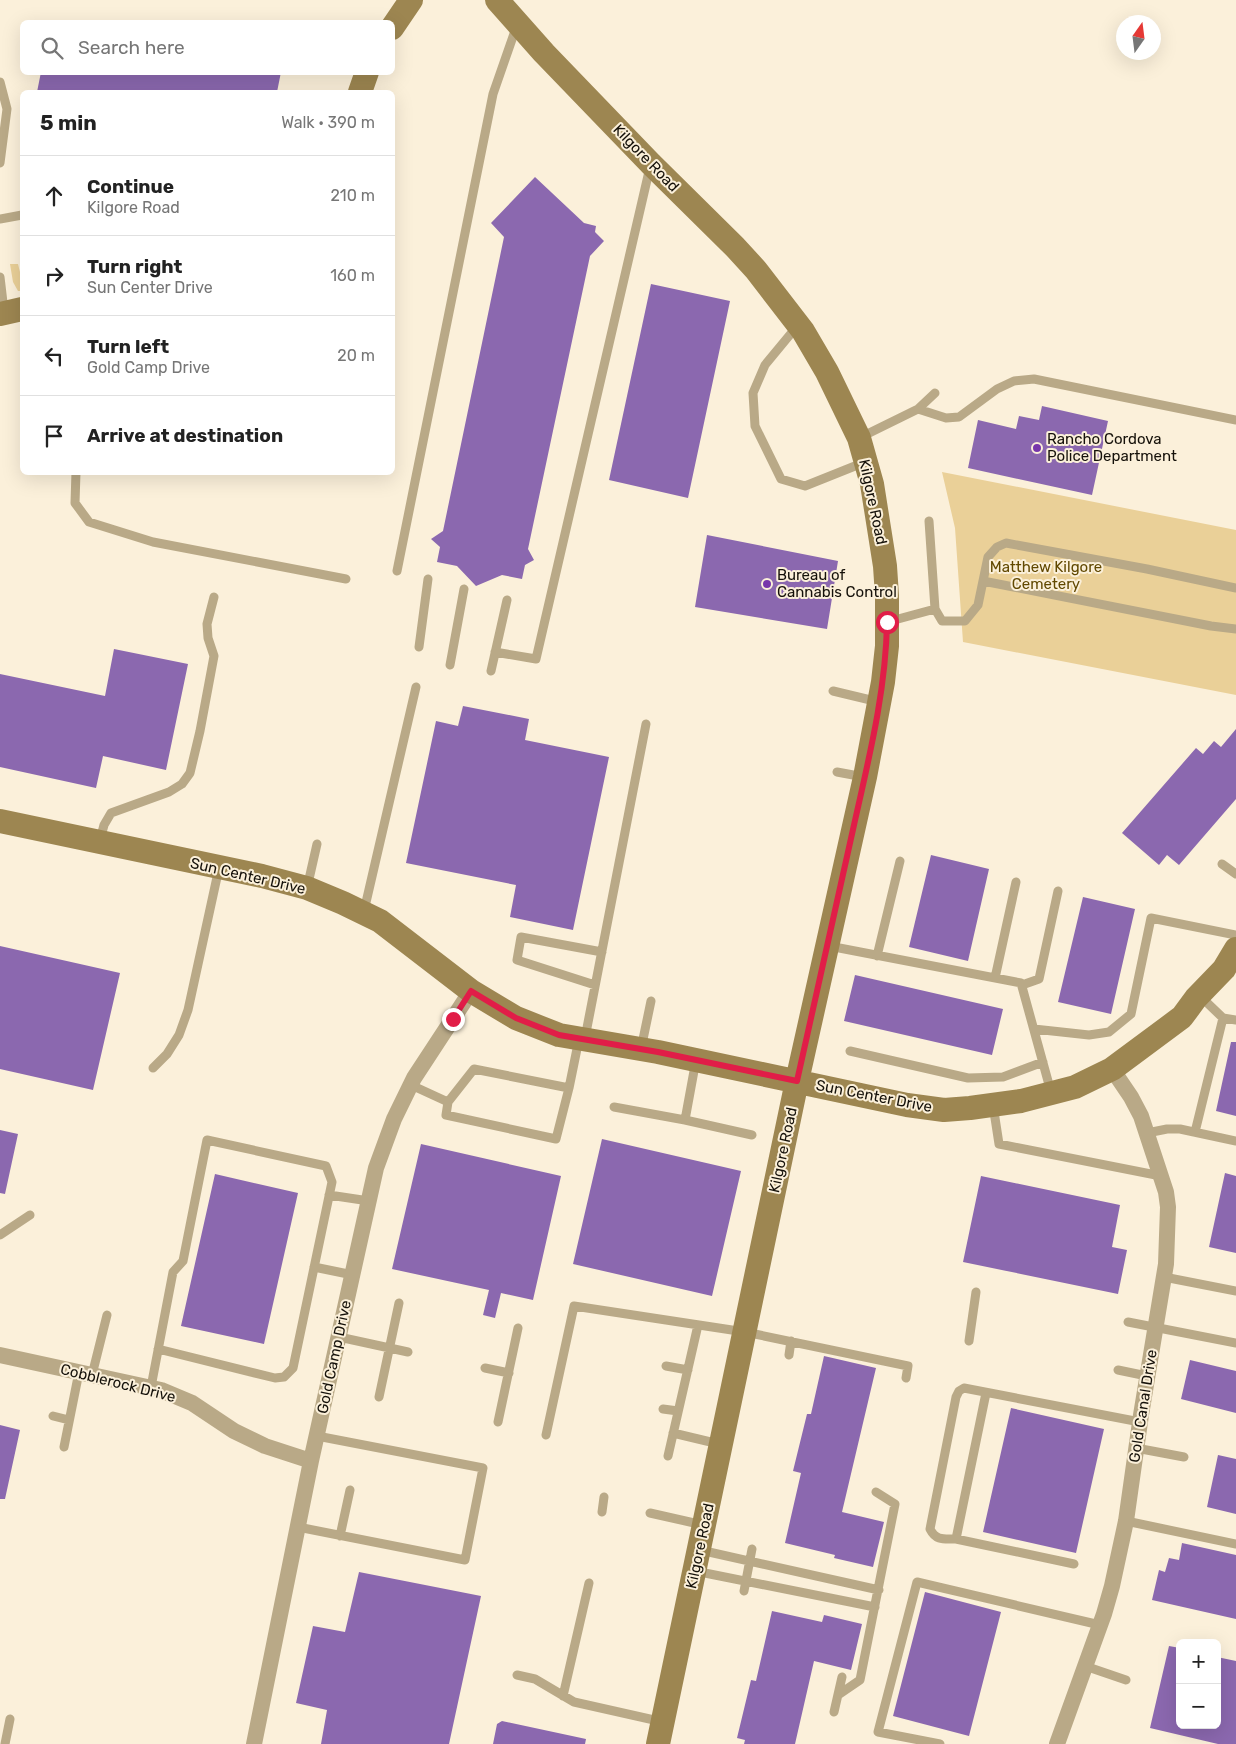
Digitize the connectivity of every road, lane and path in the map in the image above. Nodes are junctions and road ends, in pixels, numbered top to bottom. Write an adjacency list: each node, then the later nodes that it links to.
1 (411, 0): 4 (street)
2 (497, 0): 3 (street, Kilgore Road)
3 (518, 22): 7 (street, Kilgore Road); 20 (lane)
4 (395, 24)
5 (0, 82): 6 (lane)
6 (0, 162)
7 (651, 164): 12 (street, Kilgore Road); 32 (lane)
8 (20, 215): 9 (lane)
9 (0, 218)
10 (0, 277): 11 (lane)
11 (9, 312)
12 (798, 325): 16 (street, Kilgore Road); 17 (lane)
13 (935, 392): 14 (lane)
14 (918, 409): 15 (lane); 16 (lane)
15 (1236, 420)
16 (859, 438): 17 (street, Kilgore Road)
17 (866, 462): 29 (street, Kilgore Road)
18 (76, 475): 21 (lane)
19 (929, 521): 28 (lane)
20 (397, 571)
21 (346, 579)
22 (428, 579): 31 (lane)
23 (983, 581): 24 (lane); 28 (lane); 30 (lane)
24 (1236, 588)
25 (464, 589): 33 (lane)
26 (214, 597): 42 (lane)
27 (507, 600): 32 (lane)
28 (935, 608): 29 (lane)
29 (887, 622): 37 (street, Kilgore Road)
30 (1236, 629)
31 (418, 647)
32 (495, 652): 34 (lane)
33 (450, 665)
34 (491, 671)
35 (416, 687): 51 (lane)
36 (833, 691): 37 (lane)
37 (879, 702): 40 (street, Kilgore Road)
38 (646, 724): 54 (lane)
39 (837, 772): 40 (lane)
40 (865, 777): 53 (street, Kilgore Road)
41 (0, 821): 42 (street, Sun Center Drive)
42 (99, 842): 46 (street, Sun Center Drive)
43 (317, 844): 49 (lane)
44 (900, 861): 55 (lane)
45 (1222, 864): 47 (lane)
46 (220, 868): 49 (street, Sun Center Drive); 71 (lane)
47 (1236, 874)
48 (1016, 882): 57 (lane)
49 (307, 888): 51 (street, Sun Center Drive)
50 (1058, 891): 59 (lane)
51 (363, 913): 60 (street, Sun Center Drive)
52 (1236, 935): 65 (lane)
53 (827, 946): 55 (lane); 73 (street, Kilgore Road)
54 (602, 952): 58 (lane); 58 (lane)
55 (878, 956): 57 (lane)
56 (1234, 956): 61 (street, Sun Center Drive)
57 (995, 978): 59 (lane)
58 (595, 984): 66 (lane)
59 (1022, 985): 65 (lane)
60 (471, 991): 66 (street, Sun Center Drive); 74 (street, Gold Camp Drive)
61 (1199, 995): 63 (lane); 72 (street, Sun Center Drive)
62 (650, 1001): 67 (lane)
63 (1222, 1018): 64 (lane); 81 (lane)
64 (1236, 1020)
65 (1034, 1029): 70 (lane)
66 (582, 1039): 67 (street, Sun Center Drive); 75 (lane)
67 (641, 1049): 69 (street, Sun Center Drive)
68 (850, 1051): 70 (lane)
69 (696, 1060): 73 (street, Sun Center Drive); 80 (lane)
70 (1043, 1062): 76 (lane)
71 (153, 1068)
72 (1112, 1069): 76 (street, Sun Center Drive); 82 (street, Gold Canal Drive)
73 (797, 1081): 78 (street, Sun Center Drive); 101 (street, Kilgore Road)
74 (411, 1085): 77 (lane); 87 (street, Gold Camp Drive)
75 (569, 1088): 77 (lane); 77 (lane)
76 (1051, 1093): 78 (street, Sun Center Drive)
77 (448, 1102)
78 (993, 1105): 85 (lane)
79 (614, 1107): 80 (lane)
80 (685, 1120): 83 (lane)
81 (1195, 1132): 82 (lane); 84 (lane)
82 (1147, 1133): 85 (street, Gold Canal Drive)
83 (752, 1135)
84 (1236, 1141)
85 (1161, 1176): 92 (street, Gold Canal Drive)
86 (329, 1195): 87 (lane); 90 (lane); 107 (lane)
87 (369, 1201): 91 (street, Gold Camp Drive)
88 (30, 1215): 89 (lane)
89 (0, 1234)
90 (314, 1267): 91 (lane); 107 (lane)
91 (352, 1275): 102 (street, Gold Camp Drive)
92 (1164, 1277): 93 (lane); 100 (street, Gold Canal Drive)
93 (1236, 1291)
94 (976, 1292): 104 (lane)
95 (398, 1303): 106 (lane)
96 (107, 1315): 115 (lane)
97 (1128, 1322): 100 (lane)
98 (698, 1325): 101 (lane); 113 (lane); 129 (lane)
99 (518, 1328): 116 (lane)
100 (1156, 1328): 105 (lane); 117 (street, Gold Canal Drive)
101 (745, 1332): 103 (lane); 131 (street, Kilgore Road)
102 (339, 1337): 106 (lane); 130 (street, Gold Camp Drive)
103 (792, 1341): 110 (lane); 118 (lane)
104 (969, 1341)
105 (1236, 1343)
106 (389, 1348): 108 (lane); 121 (lane)
107 (158, 1349): 119 (lane)
108 (408, 1352)
109 (0, 1355): 115 (street, Cobblerock Drive)
110 (789, 1355)
111 (666, 1366): 113 (lane)
112 (485, 1368): 116 (lane)
113 (688, 1370): 123 (lane)
114 (1118, 1370): 117 (lane)
115 (85, 1373): 119 (street, Cobblerock Drive); 125 (lane)
116 (508, 1373): 126 (lane)
117 (1147, 1376): 127 (street, Gold Canal Drive)
118 (906, 1378)
119 (150, 1388): 136 (street, Cobblerock Drive)
120 (986, 1393): 127 (lane); 146 (lane); 146 (lane)
121 (379, 1397)
122 (663, 1409): 123 (lane)
123 (678, 1411): 128 (lane)
124 (53, 1416): 125 (lane)
125 (69, 1420): 132 (lane)
126 (498, 1422)
127 (1140, 1422): 133 (street, Gold Canal Drive)
128 (673, 1433): 131 (lane); 134 (lane)
129 (546, 1435)
130 (317, 1436): 136 (street, Gold Camp Drive); 145 (lane)
131 (722, 1445): 143 (street, Kilgore Road)
132 (64, 1447)
133 (1136, 1448): 135 (lane); 142 (street, Gold Canal Drive)
134 (668, 1456)
135 (1184, 1457)
136 (311, 1461): 144 (street, Gold Camp Drive)
137 (350, 1490): 145 (lane)
138 (876, 1492): 157 (lane)
139 (604, 1497): 140 (lane)
140 (602, 1512)
141 (650, 1513): 143 (lane)
142 (1126, 1522): 147 (lane); 161 (street, Gold Canal Drive)
143 (705, 1525): 149 (street, Kilgore Road)
144 (298, 1528): 145 (lane); 172 (street, Gold Camp Drive)
145 (340, 1536)
146 (956, 1539): 151 (lane)
147 (1236, 1544)
148 (752, 1549): 150 (lane)
149 (697, 1560): 150 (lane); 153 (lane); 170 (street, Kilgore Road)
150 (750, 1562): 152 (lane); 153 (lane)
151 (1074, 1564)
152 (793, 1571): 154 (lane); 156 (lane)
153 (745, 1580): 156 (lane); 158 (lane)
154 (847, 1583): 157 (lane); 159 (lane)
155 (588, 1584): 167 (lane)
156 (790, 1589): 159 (lane)
157 (879, 1590): 160 (lane)
158 (744, 1591)
159 (844, 1600): 160 (lane)
160 (875, 1607): 166 (lane)
161 (1100, 1625): 162 (street, Gold Canal Drive); 173 (lane)
162 (1085, 1666): 165 (lane); 174 (street, Gold Canal Drive)
163 (517, 1675): 167 (lane)
164 (842, 1677): 166 (lane)
165 (1126, 1680)
166 (838, 1695): 168 (lane)
167 (563, 1696): 170 (lane)
168 (834, 1712)
169 (10, 1719): 171 (lane)
170 (661, 1733)
171 (4, 1741)
172 (254, 1744)
173 (940, 1744)
174 (1058, 1744)

